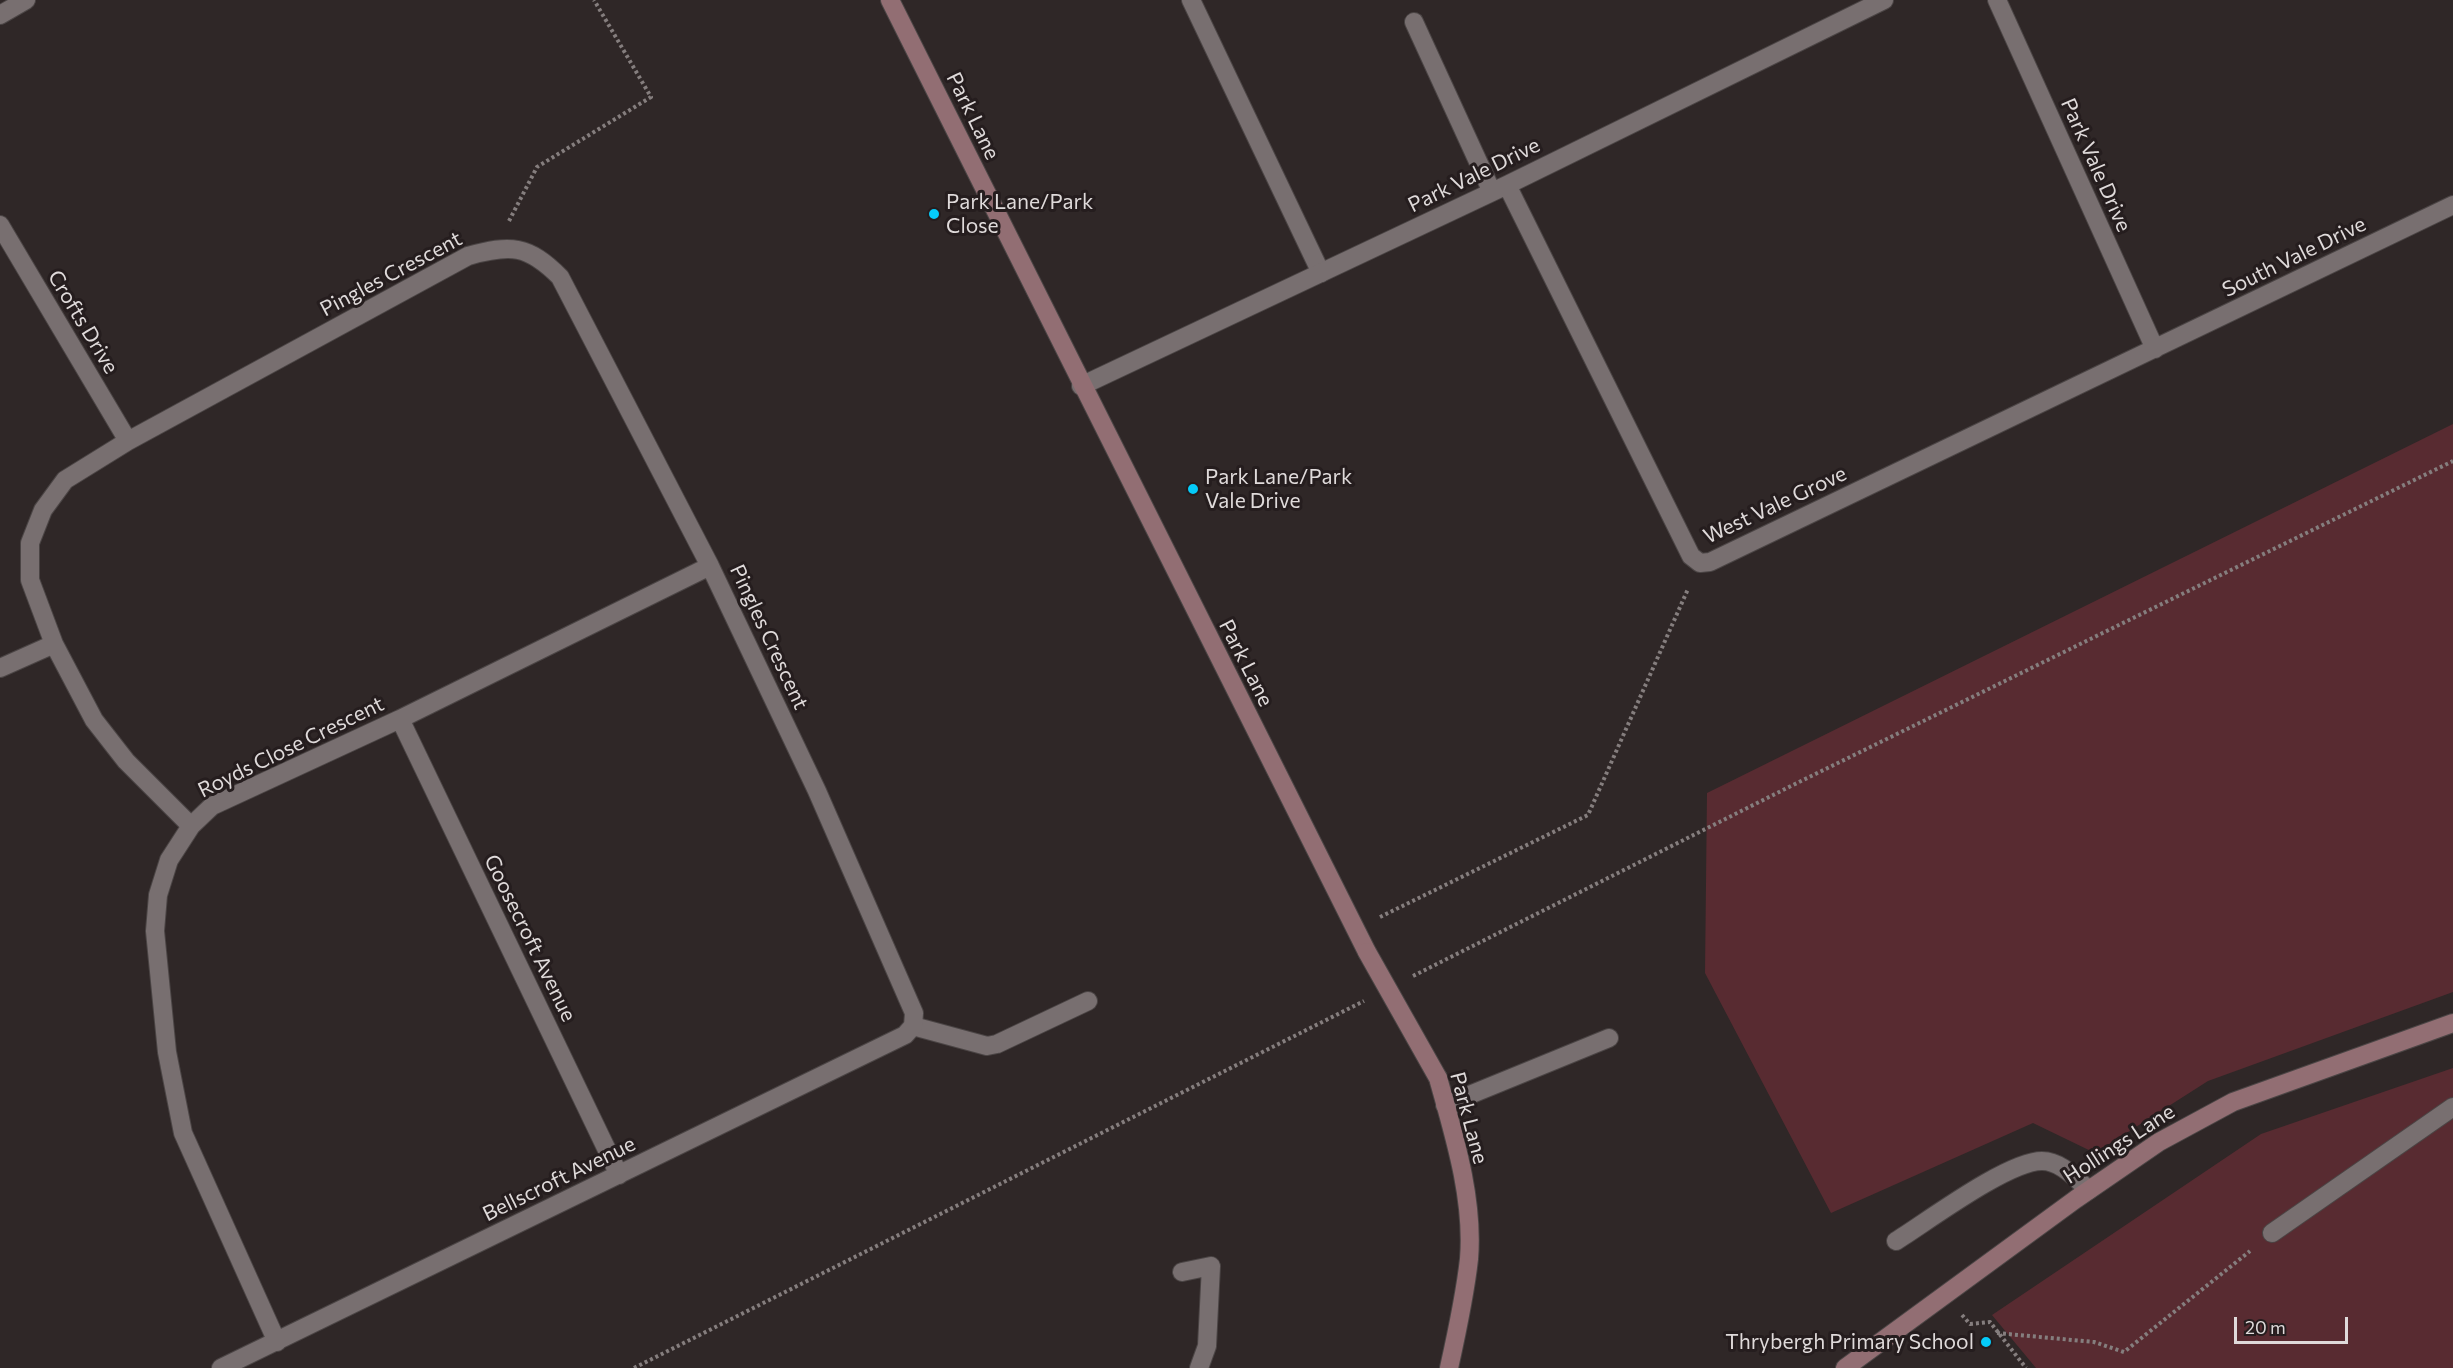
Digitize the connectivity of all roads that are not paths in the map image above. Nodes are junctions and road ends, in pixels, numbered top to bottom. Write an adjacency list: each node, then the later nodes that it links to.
1 (26, 0): 6 (street)
2 (890, 0): 13 (street, Park Lane)
3 (1191, 0): 11 (street)
4 (1884, 0): 8 (street, Park Vale Drive)
5 (1997, 0): 12 (street, Park Vale Drive)
6 (0, 15)
7 (1414, 22): 8 (street, West Vale Grove)
8 (1499, 189): 11 (street, Park Vale Drive); 12 (street, West Vale Grove)
9 (2453, 205): 12 (street, South Vale Drive)
10 (0, 225): 14 (street, Crofts Drive)
11 (1321, 273): 13 (street, Park Vale Drive)
12 (2155, 349)
13 (1081, 386): 24 (street, Park Lane, bridge)
14 (128, 441): 15 (street, Pingles Crescent); 16 (street, Pingles Crescent)
15 (710, 566): 18 (street, Royds Close Crescent); 22 (street, Pingles Crescent)
16 (54, 644): 17 (street); 19 (street, Pingles Crescent)
17 (0, 668)
18 (400, 719): 19 (street, Royds Close Crescent); 26 (street, Goosecroft Avenue)
19 (191, 826): 31 (street, Royds Close Crescent)
20 (1088, 1001): 22 (street)
21 (2453, 1023): 27 (street, Hollings Lane)
22 (913, 1026): 26 (street, Bellscroft Avenue)
23 (1609, 1038): 24 (street)
24 (1445, 1105): 34 (street, Park Lane)
25 (2453, 1107): 28 (street)
26 (619, 1175): 31 (street, Bellscroft Avenue)
27 (2089, 1190): 29 (street); 35 (street, Hollings Lane)
28 (2272, 1233)
29 (1896, 1241)
30 (1182, 1272): 33 (street)
31 (277, 1342): 32 (street, Bellscroft Avenue)
32 (221, 1368)
33 (1199, 1368)
34 (1449, 1368)
35 (1845, 1368)

